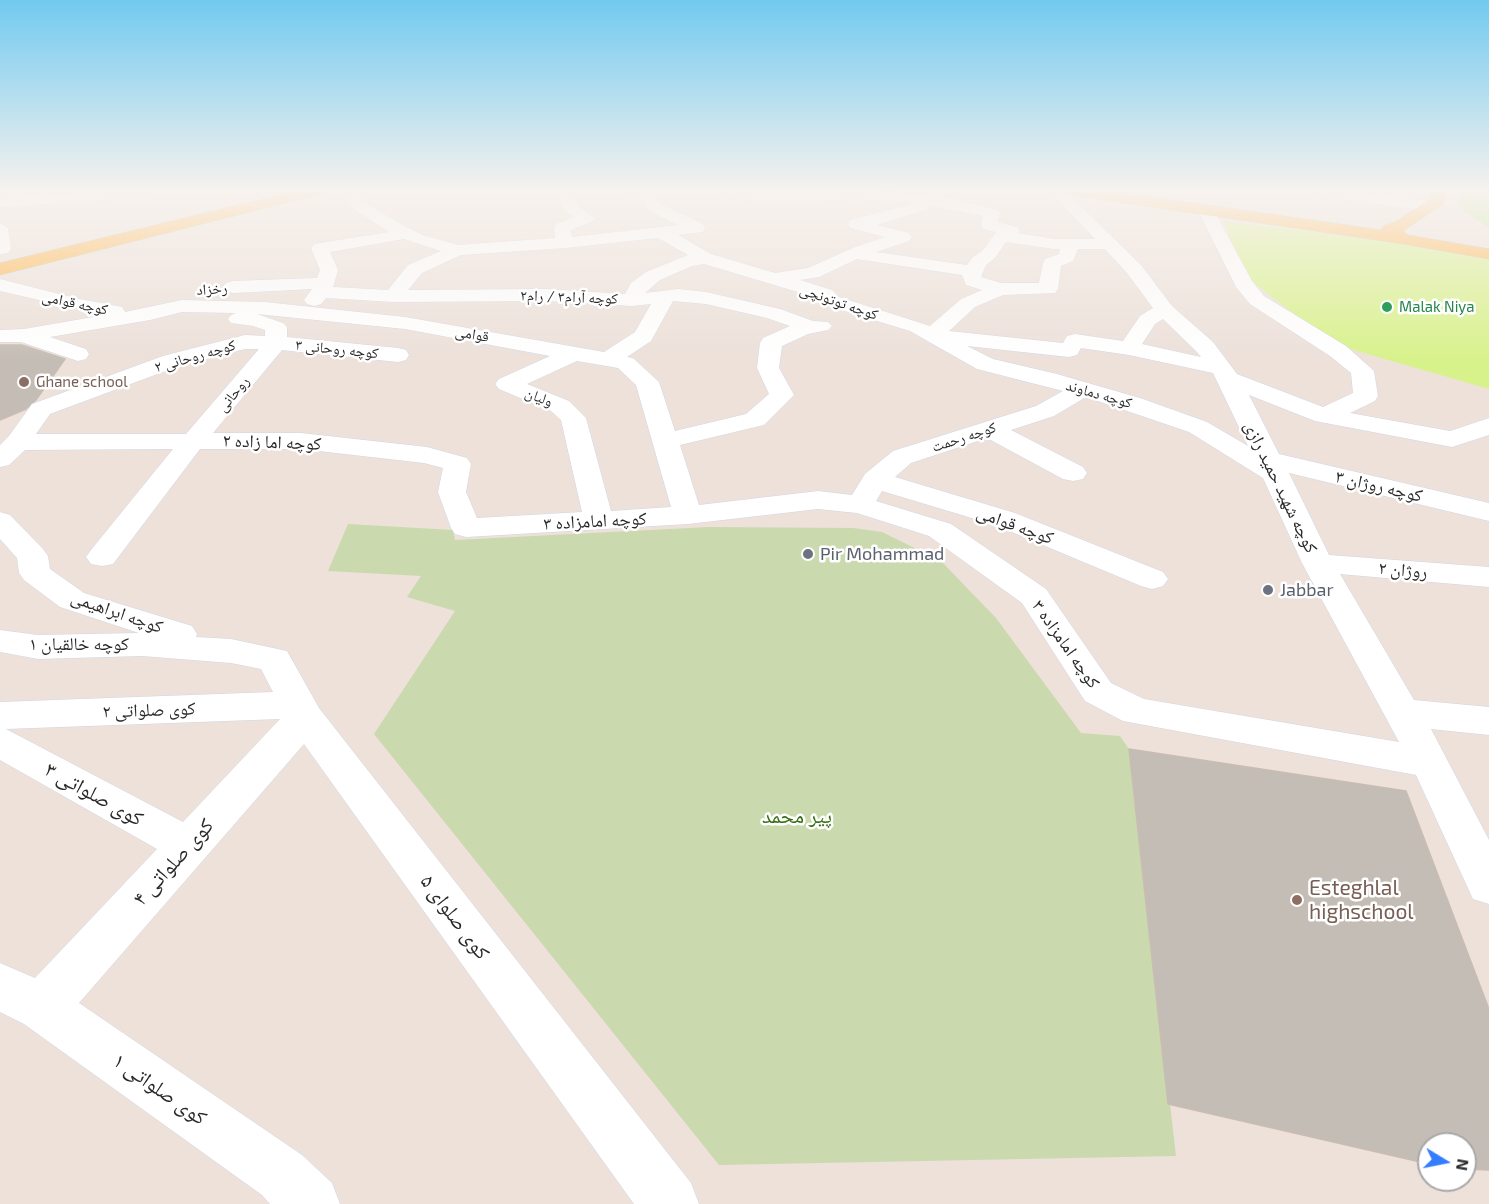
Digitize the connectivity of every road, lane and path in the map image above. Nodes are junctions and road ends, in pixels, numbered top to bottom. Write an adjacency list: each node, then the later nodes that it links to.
1 (42, 247): 14 (main road)
2 (85, 247): 16 (main road)
3 (325, 247): 20 (street)
4 (448, 247): 12 (street)
5 (501, 247): 12 (street)
6 (686, 247): 15 (street, کوچه توتونچی)
7 (872, 247): 13 (street)
8 (994, 247): 17 (street)
9 (1070, 247): 21 (street)
10 (1113, 247): 26 (street, کوچه شهید حمید رازی)
11 (1225, 247): 43 (street)
12 (458, 250): 22 (street)
13 (855, 253): 17 (street); 18 (street)
14 (1, 256)
15 (705, 258): 18 (street, کوچه توتونچی); 24 (street)
16 (0, 268)
17 (973, 271): 21 (street)
18 (773, 279): 30 (street, کوچه توتونچی)
19 (0, 285): 25 (street, کوچه قوامی)
20 (323, 287): 22 (street, کوچه آرام۳ / رام۲); 25 (street, رخزاد); 27 (street)
21 (1000, 289): 30 (street)
22 (393, 296): 24 (street, کوچه آرام۳ / رام۲)
23 (666, 296): 24 (street, کوچه آرام۳ / رام۲); 29 (street, کوچه آرام۳ / رام۲); 39 (street)
24 (632, 300)
25 (102, 310): 28 (street, کوچه قوامی)
26 (1165, 310): 34 (street); 40 (street, کوچه شهید حمید رازی)
27 (301, 311): 28 (street, قوامی); 36 (street, قوامی)
28 (150, 314): 31 (street); 33 (street)
29 (811, 327): 30 (street); 47 (street)
30 (919, 329): 35 (street); 41 (street, کوچه دماوند)
31 (24, 335): 32 (street); 37 (street)
32 (0, 336)
33 (276, 343): 38 (street, کوچه روحانی ۳); 46 (street, روحانی); 48 (street, کوچه روحانی ۲)
34 (1129, 348): 35 (street); 40 (street)
35 (1069, 350): 41 (street)
36 (576, 352): 39 (street, قوامی); 55 (street, ولیان)
37 (78, 354)
38 (398, 355)
39 (609, 359): 47 (street, قوامی)
40 (1225, 374): 43 (street); 49 (street, کوچه شهید حمید رازی)
41 (1050, 379): 42 (street, کوچه دماوند)
42 (1083, 389): 45 (street, کوچه رحمت); 49 (street, کوچه دماوند)
43 (1324, 416): 44 (street)
44 (1489, 426)
45 (989, 429): 50 (street); 51 (street, کوچه رحمت)
46 (194, 440): 48 (street, کوچه اما زاده ۲); 56 (street, کوچه اما زاده ۲); 57 (street, روحانی)
47 (665, 441): 53 (street, قوامی)
48 (9, 450)
49 (1273, 467): 52 (street, کوچه روژان ۳); 58 (street, کوچه شهید حمید رازی)
50 (1073, 473)
51 (868, 492): 53 (street, کوچه امامزاده ۳); 60 (street, کوچه قوامی); 68 (street, کوچه امامزاده ۳)
52 (1489, 512)
53 (688, 515): 55 (street, کوچه امامزاده ۳)
54 (0, 521): 62 (street, کوچه ابراهیمی)
55 (599, 521): 56 (street, کوچه امامزاده ۳)
56 (466, 528)
57 (102, 557)
58 (1317, 563): 59 (street, روژان ۲); 64 (street, کوچه شهید حمید رازی)
59 (1489, 577)
60 (1152, 579)
61 (0, 641): 62 (street, کوچه خالقیان ۱)
62 (231, 651): 63 (street, کوی صلوای ۵)
63 (301, 711): 65 (street, کوی صلواتی ۲); 69 (street, کوی صلواتی ۴); 73 (street, کوی صلوای ۵)
64 (1402, 713): 66 (street); 68 (street, کوچه شهید حمید رازی)
65 (0, 716)
66 (1489, 721)
67 (0, 742): 69 (street, کوی صلواتی ۳)
68 (1430, 762): 70 (street, کوچه شهید حمید رازی)
69 (188, 845): 71 (street, کوی صلواتی ۴)
70 (1489, 885)
71 (21, 996): 72 (street, کوی صلواتی ۱)
72 (311, 1204)
73 (670, 1204)

